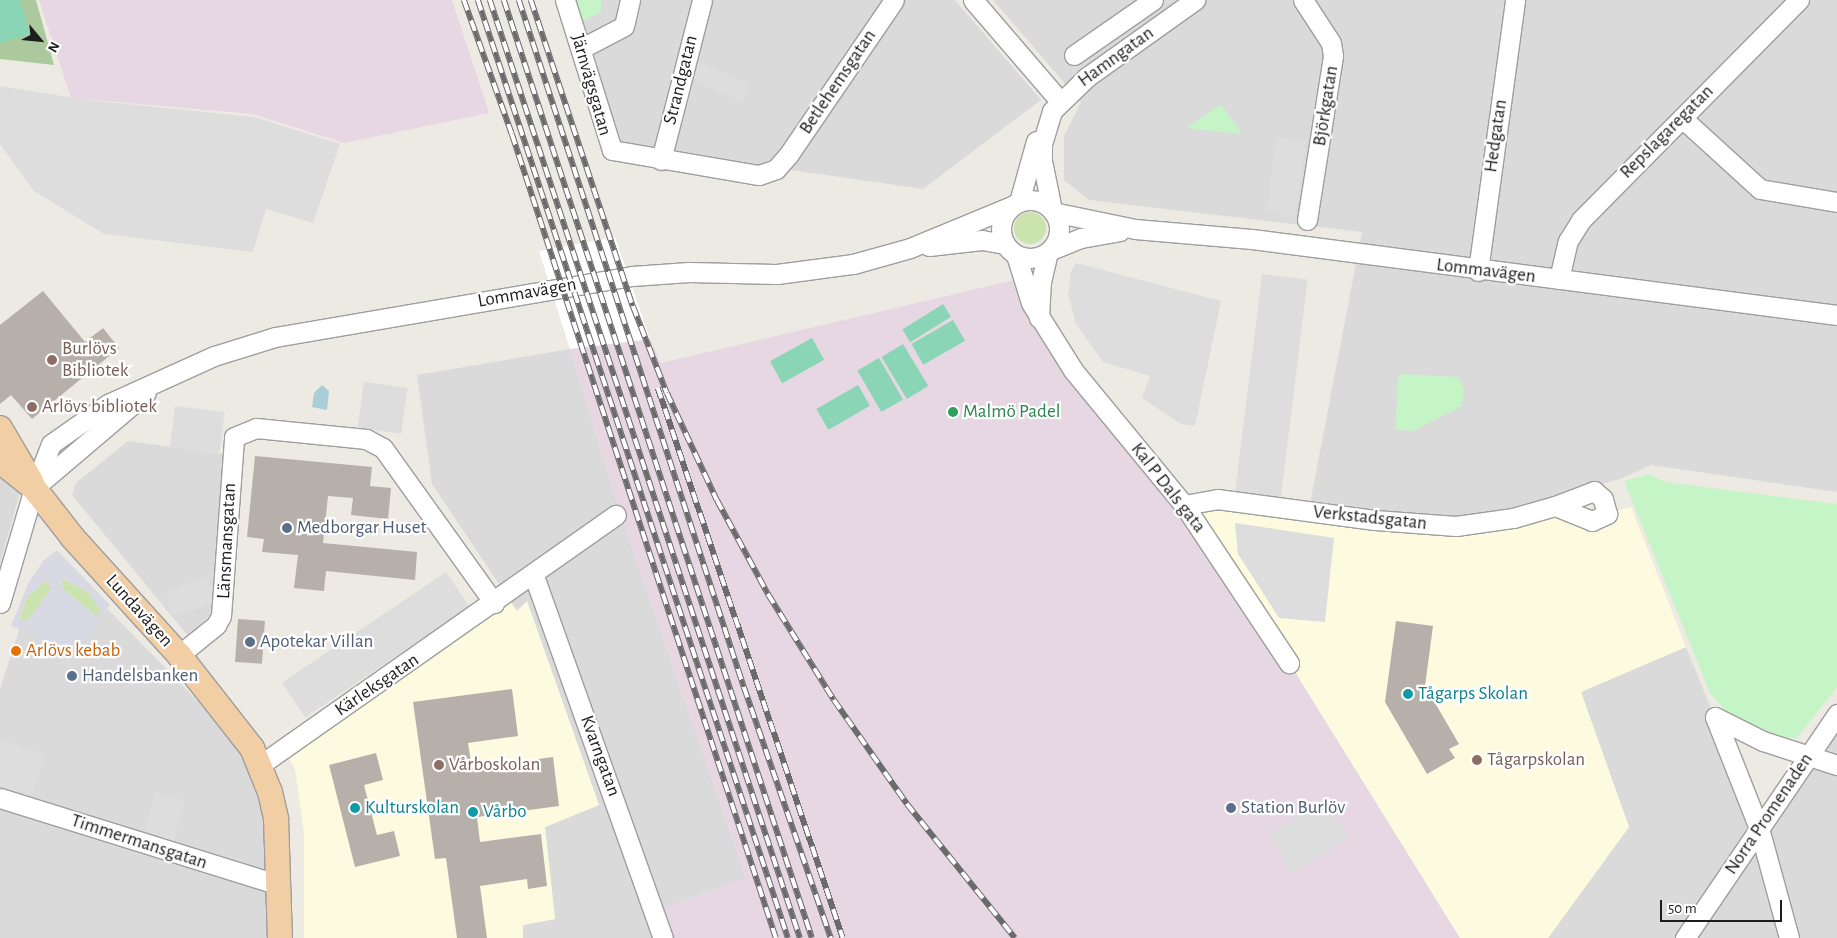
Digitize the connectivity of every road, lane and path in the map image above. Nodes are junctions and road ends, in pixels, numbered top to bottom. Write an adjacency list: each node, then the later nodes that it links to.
1 (566, 0): 11 (street, Järnvägsgatan)
2 (630, 0): 11 (street)
3 (702, 0): 16 (street, Strandgatan)
4 (894, 0): 17 (street, Betlehemsgatan)
5 (973, 0): 13 (street)
6 (1153, 0): 12 (street)
7 (1196, 0): 13 (street, Hamngatan)
8 (1303, 0): 21 (street, Björkgatan)
9 (1515, 0): 26 (street, Hedgatan)
10 (1790, 3): 14 (street, Repslagaregatan)
11 (582, 48): 16 (street, Järnvägsgatan)
12 (1074, 56)
13 (1059, 100): 15 (street, Hamngatan)
14 (1682, 118): 18 (street); 27 (street, Repslagaregatan)
15 (1047, 122): 19 (street, Hamngatan); 20 (street, Hamngatan)
16 (661, 160): 17 (street, Järnvägsgatan)
17 (782, 163)
18 (1837, 202)
19 (1015, 204): 20 (street, Lommavägen); 23 (street, Lommavägen); 24 (street)
20 (1053, 211): 22 (street, Lommavägen); 25 (street)
21 (1307, 220)
22 (1135, 229): 25 (street, Lommavägen); 26 (street, Lommavägen)
23 (910, 248): 24 (street, Lommavägen); 32 (street, Lommavägen)
24 (1010, 250): 25 (street, Lommavägen); 29 (street, Kal P Dals gata)
25 (1050, 251): 29 (street)
26 (1478, 271): 27 (street, Lommavägen)
27 (1559, 279): 28 (street, Lommavägen)
28 (1837, 315)
29 (1039, 319): 33 (street, Kal P Dals gata)
30 (0, 428): 32 (main road, Lundavägen)
31 (0, 461): 32 (main road, Lundavägen)
32 (34, 488): 38 (street, Lommavägen); 39 (main road, Lundavägen)
33 (1184, 505): 34 (street, Verkstadsgatan); 40 (street, Kal P Dals gata)
34 (1555, 506)
35 (616, 515): 36 (street, Kärleksgatan)
36 (534, 576): 37 (street, Kärleksgatan); 49 (street, Kvarngatan)
37 (494, 603): 39 (street, Länsmansgatan); 43 (street, Kärleksgatan)
38 (0, 604)
39 (179, 655): 43 (main road, Lundavägen)
40 (1289, 663)
41 (1837, 714): 42 (street, Norra Promenaden)
42 (1810, 754): 44 (street); 46 (street, Norra Promenaden); 46 (street)
43 (260, 764): 47 (main road, Lundavägen)
44 (1837, 765)
45 (0, 798): 47 (street, Timmermansgatan)
46 (1759, 828): 50 (street, Norra Promenaden); 51 (street)
47 (279, 885): 48 (main road, Lundavägen)
48 (280, 938)
49 (663, 938)
50 (1685, 938)
51 (1789, 938)

